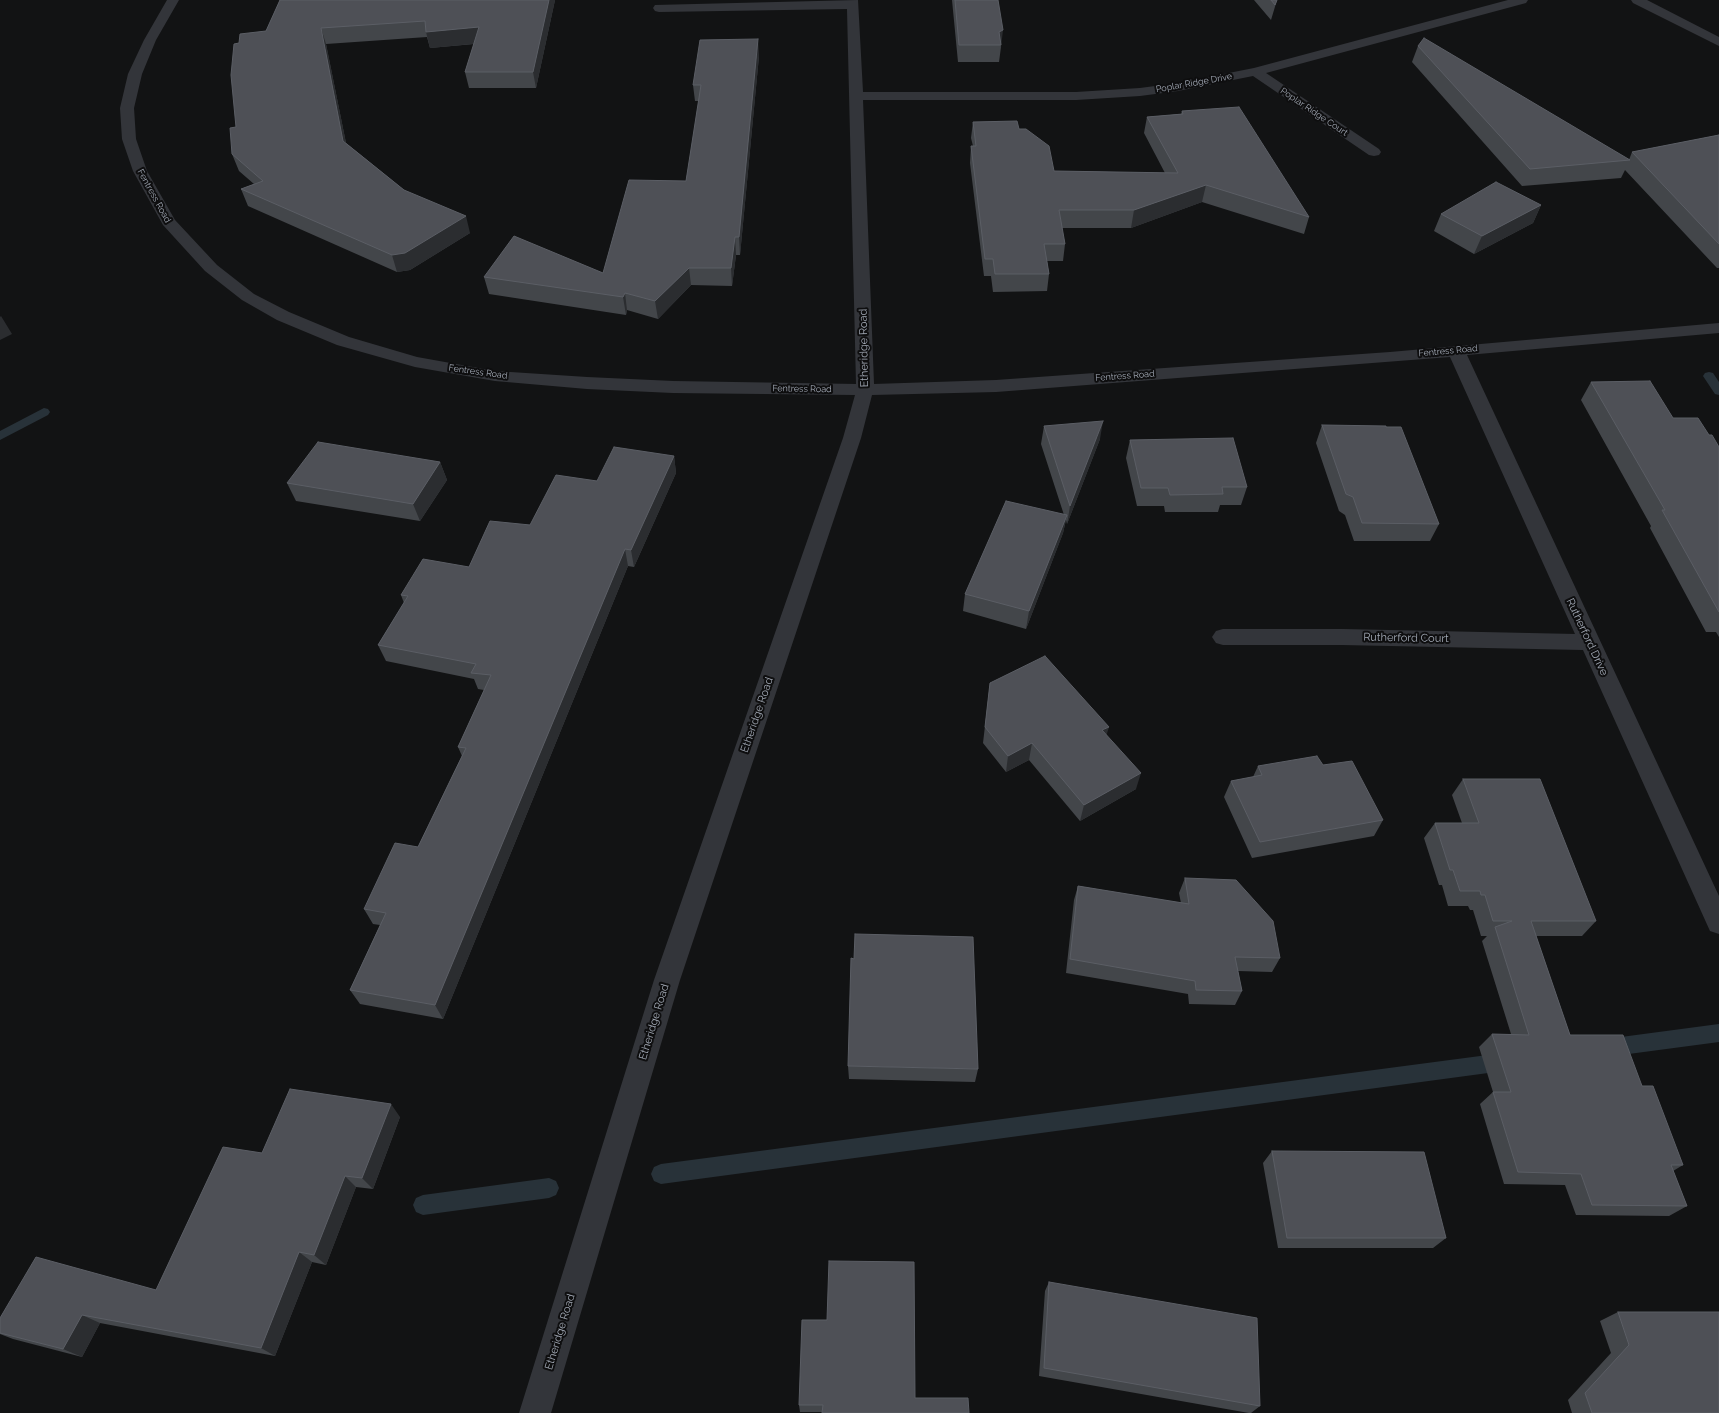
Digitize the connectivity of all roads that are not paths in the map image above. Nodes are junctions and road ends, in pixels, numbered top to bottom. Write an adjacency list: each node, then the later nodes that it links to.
1 (173, 0): 12 (street, Fentress Road)
2 (1522, 0): 7 (street, Poplar Ridge Drive)
3 (1638, 0): 6 (street)
4 (852, 2): 5 (street); 8 (street, Etheridge Road)
5 (659, 8)
6 (1719, 42)
7 (1255, 72): 8 (street, Poplar Ridge Drive); 9 (street, Poplar Ridge Court)
8 (857, 96): 12 (street, Etheridge Road)
9 (1374, 152)
10 (1719, 328): 11 (street, Fentress Road)
11 (1456, 351): 12 (street, Fentress Road); 14 (street, Rutherford Drive)
12 (866, 390): 16 (street, Etheridge Road)
13 (1223, 637): 14 (street, Rutherford Court)
14 (1590, 642): 15 (street, Rutherford Drive)
15 (1719, 923)
16 (536, 1413)

